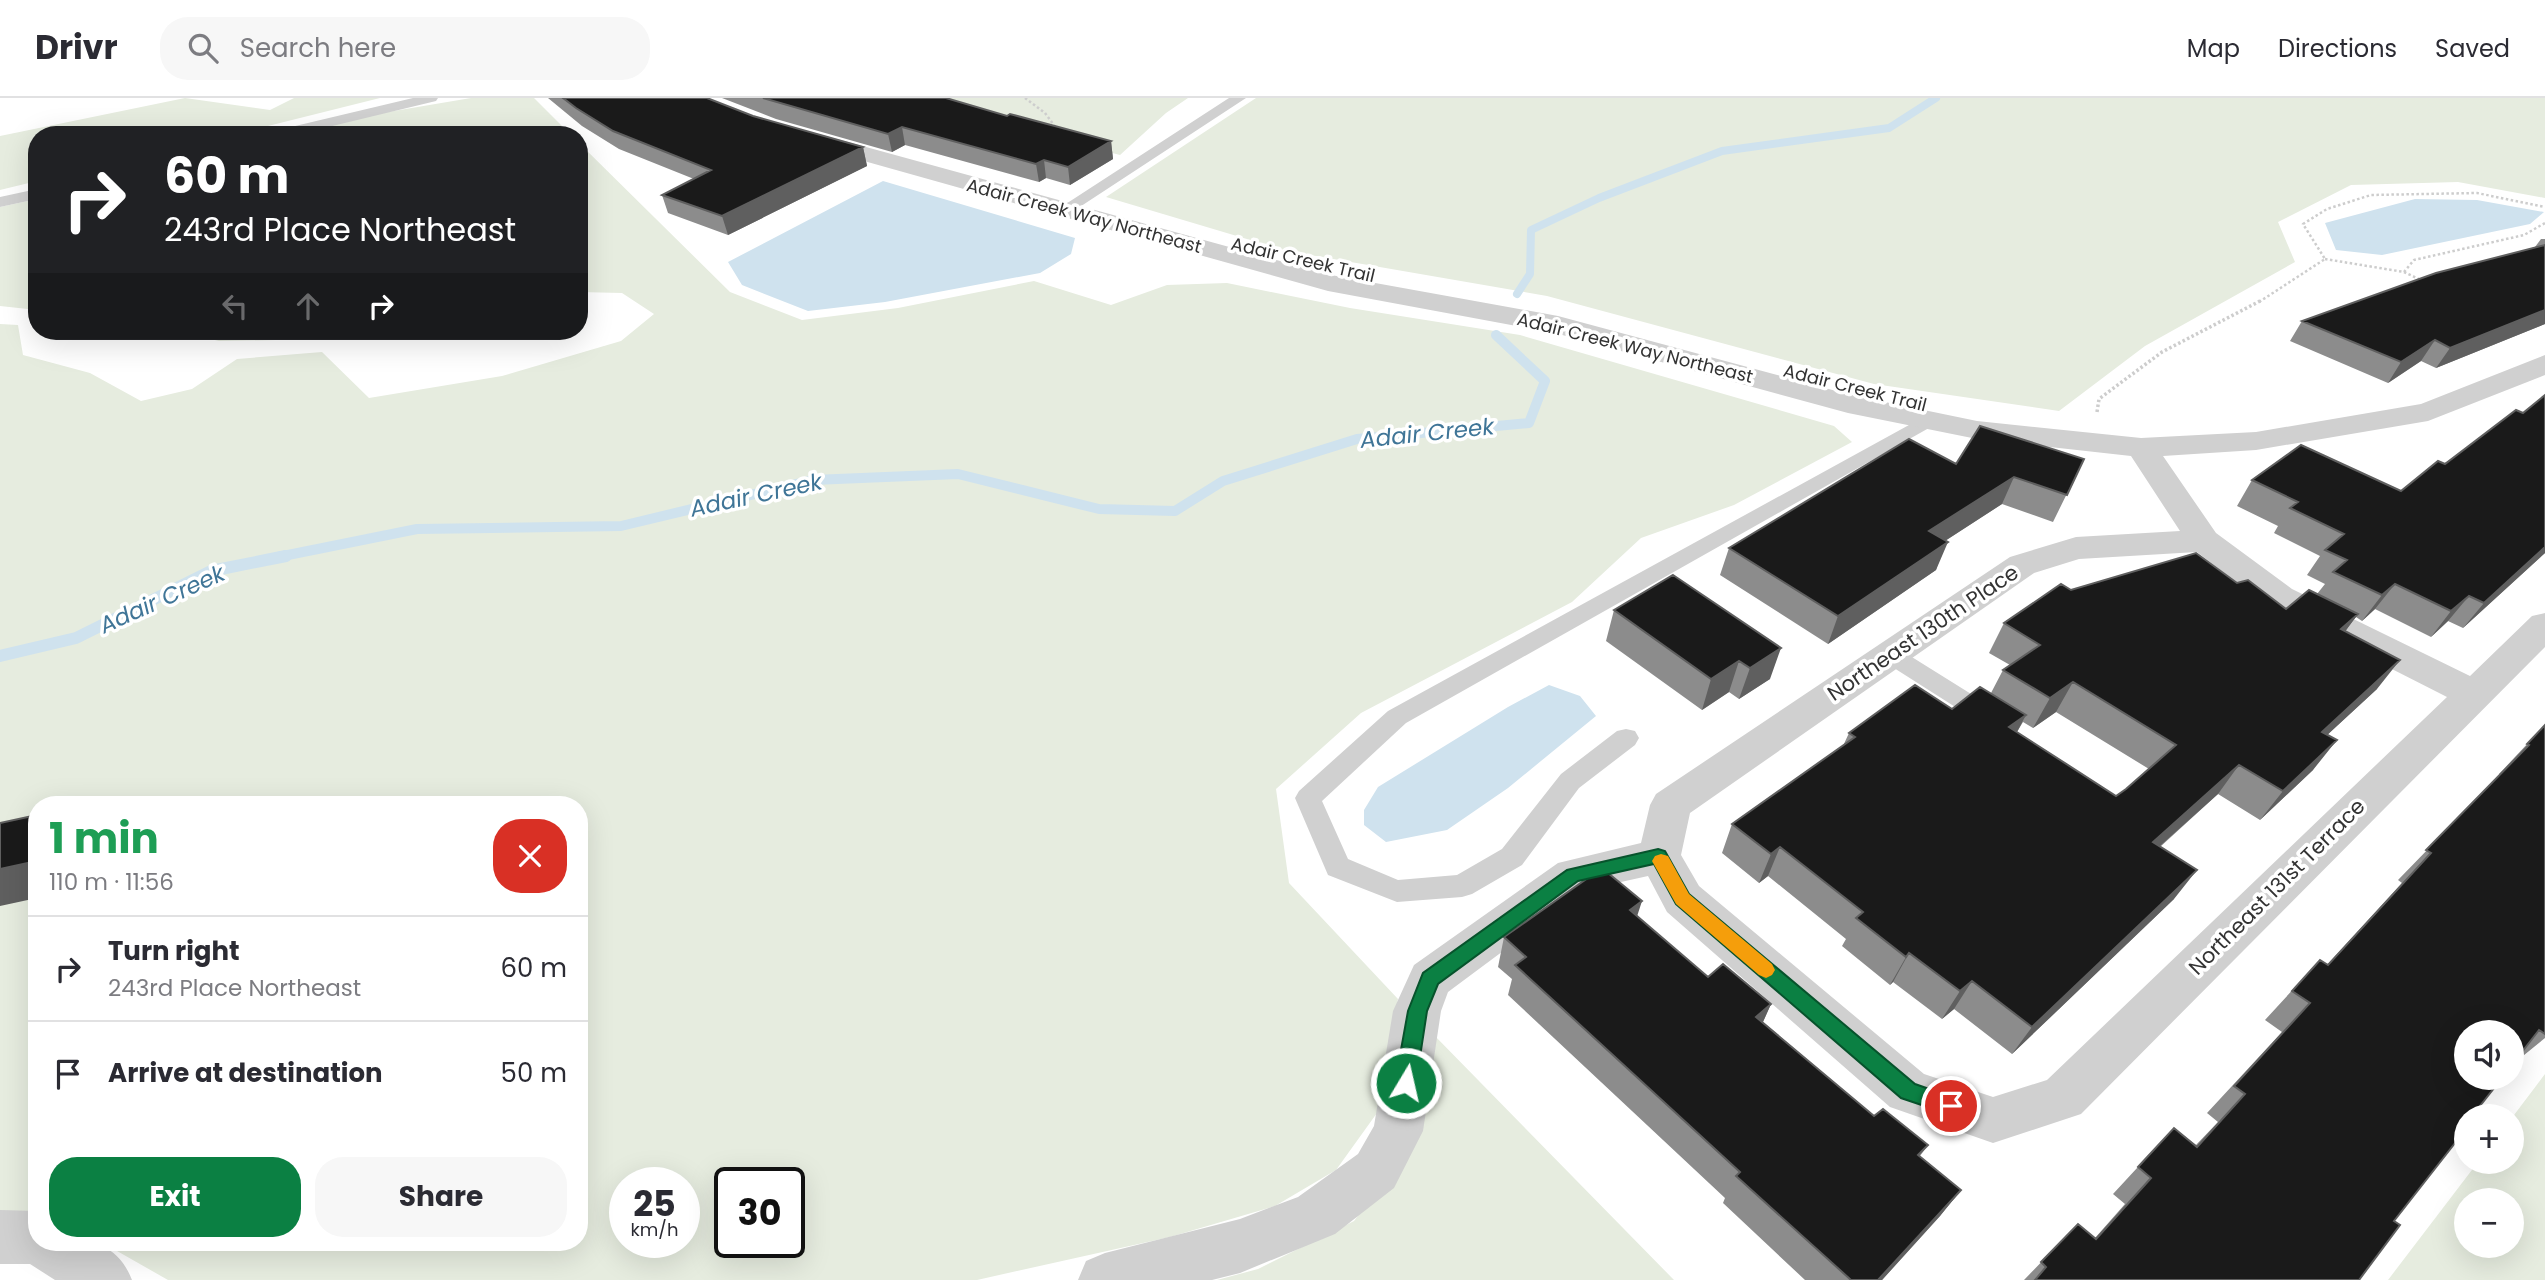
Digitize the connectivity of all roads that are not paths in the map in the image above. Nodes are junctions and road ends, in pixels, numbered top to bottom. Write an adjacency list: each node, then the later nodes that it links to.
1 (431, 98): 3 (lane)
2 (1239, 98): 7 (lane)
3 (313, 126)
4 (792, 134): 7 (street, Adair Creek Way Northeast)
5 (28, 196): 6 (lane)
6 (0, 202)
7 (1063, 211): 9 (street, Adair Creek Way Northeast)
8 (2545, 364): 10 (street, Adair Creek Way Northeast)
9 (1929, 420): 10 (street, Adair Creek Way Northeast); 16 (lane)
10 (2141, 448): 11 (street)
11 (2204, 541): 13 (street, Northeast 130th Place); 14 (street)
12 (2545, 625): 14 (street, Northeast 131st Terrace)
13 (1891, 655): 15 (lane); 17 (street, Northeast 130th Place)
14 (2474, 694): 17 (street, Northeast 131st Terrace)
15 (2013, 732)
16 (1626, 738)
17 (1658, 856): 22 (street)
18 (0, 1237): 19 (street)
19 (28, 1238)
20 (58, 1251): 21 (street)
21 (105, 1280)
22 (1105, 1280)

